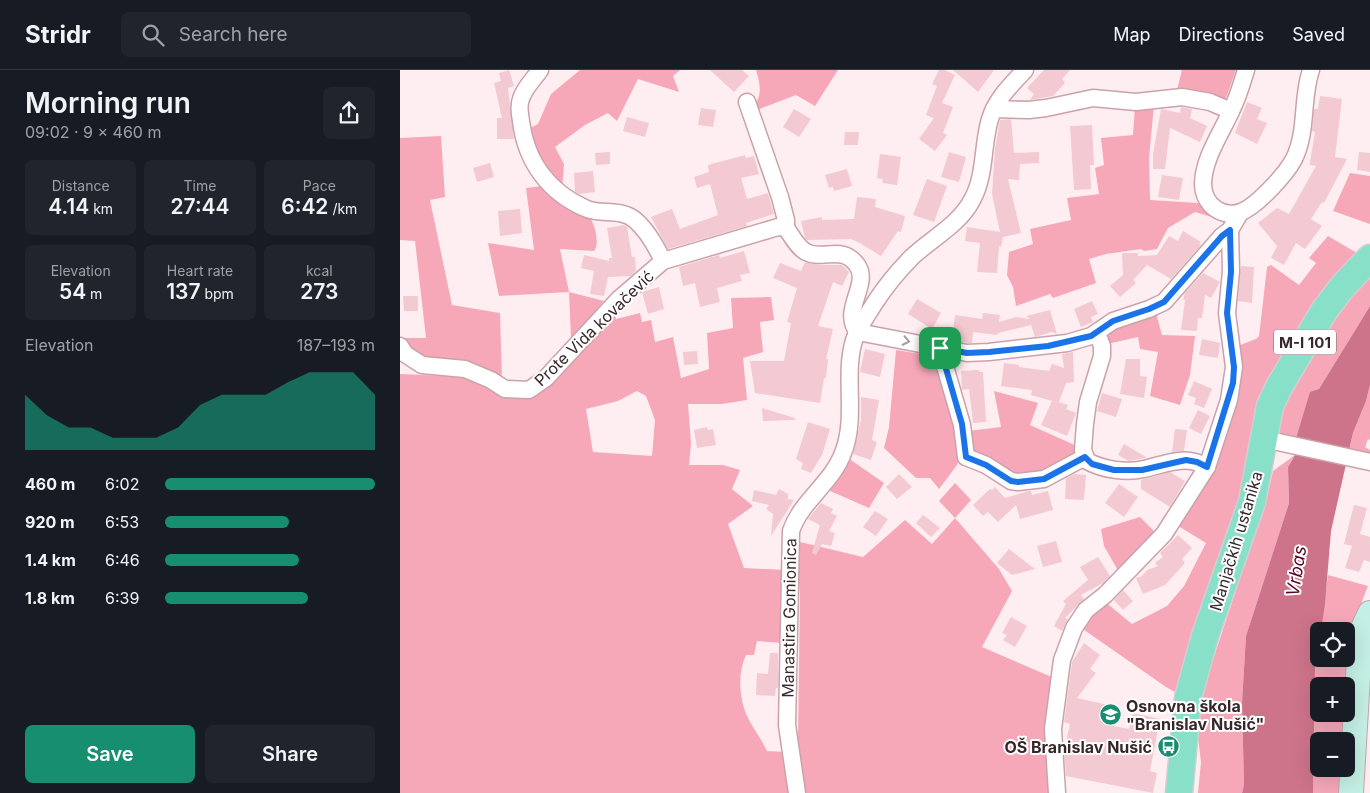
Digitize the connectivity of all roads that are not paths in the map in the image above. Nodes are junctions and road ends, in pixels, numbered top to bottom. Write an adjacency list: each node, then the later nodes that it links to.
1 (540, 70): 12 (street)
2 (1025, 70): 6 (street, Manastira Gomionica)
3 (1246, 70): 7 (street)
4 (1311, 70): 8 (street)
5 (747, 102): 9 (street)
6 (994, 109): 7 (street); 13 (street, Manastira Gomionica)
7 (1232, 111): 8 (street)
8 (1240, 213): 10 (street)
9 (786, 228): 12 (street, Prote Vida kovačević); 13 (street)
10 (1230, 230): 14 (street); 20 (street)
11 (1370, 258): 17 (main road, Manjačkih ustanika / M-I 101)
12 (663, 261): 15 (street, Prote Vida kovačević)
13 (858, 332): 16 (street, one-way to 16); 22 (street, Manastira Gomionica)
14 (1097, 333): 16 (street); 18 (street)
15 (400, 346)
16 (940, 348): 18 (street)
17 (1264, 439): 19 (street); 24 (main road, Manjačkih ustanika / M-I 101)
18 (1085, 457): 20 (street)
19 (1369, 462)
20 (1207, 467): 23 (street)
21 (1370, 613): 25 (street)
22 (797, 793)
23 (1056, 793)
24 (1179, 793)
25 (1351, 793)

